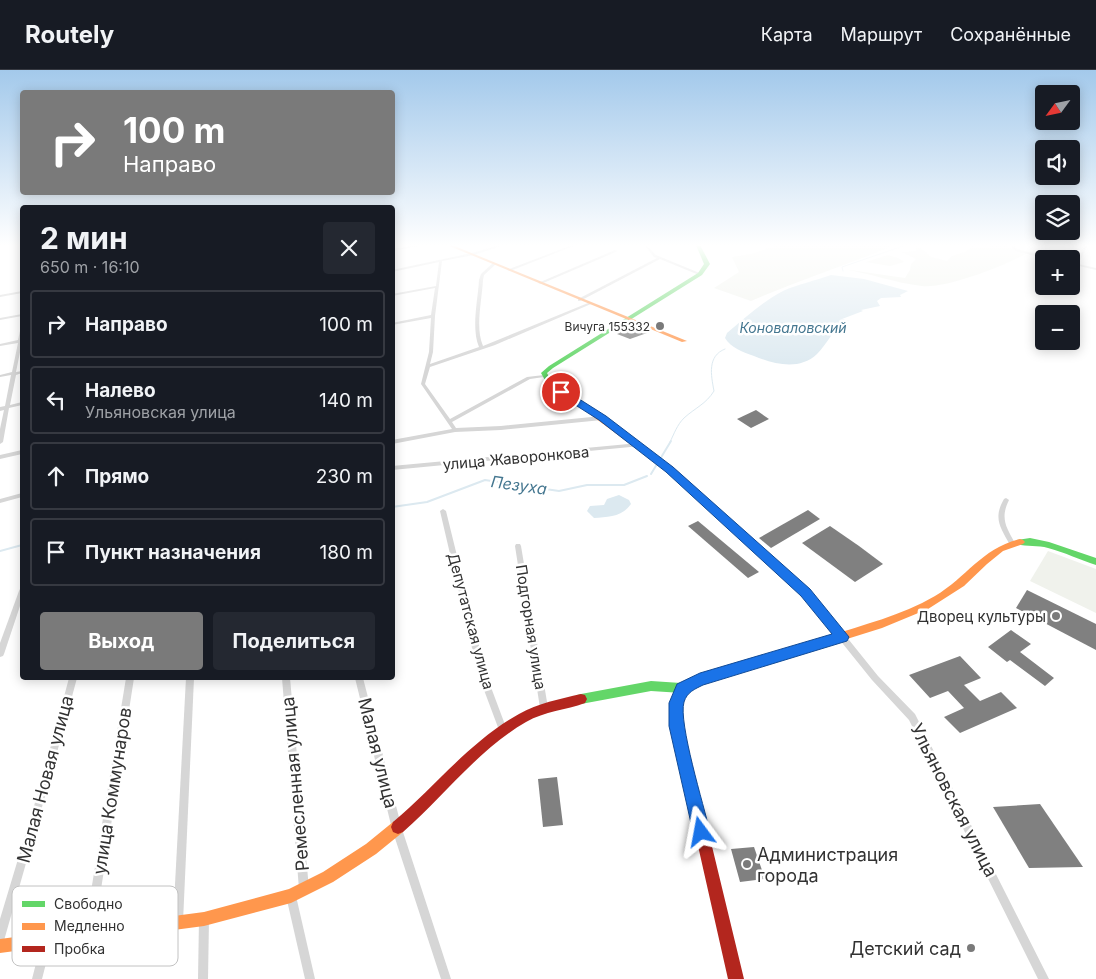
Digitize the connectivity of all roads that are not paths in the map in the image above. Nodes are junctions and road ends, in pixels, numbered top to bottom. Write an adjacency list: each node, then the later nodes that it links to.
1 (435, 287): 8 (street)
2 (437, 287): 13 (street)
3 (481, 287): 20 (street)
4 (548, 287): 10 (main road)
5 (603, 287): 10 (street)
6 (679, 287): 15 (main road)
7 (20, 292): 9 (street)
8 (395, 294)
9 (0, 296)
10 (579, 300): 11 (main road)
11 (589, 304): 15 (main road); 20 (street)
12 (20, 315): 14 (street)
13 (433, 316): 16 (street); 22 (street)
14 (0, 319)
15 (628, 320): 18 (main road); 26 (main road)
16 (395, 323)
17 (20, 341): 19 (street)
18 (684, 341)
19 (0, 345)
20 (482, 348): 22 (street)
21 (20, 349): 24 (street)
22 (428, 366): 31 (street)
23 (20, 372): 24 (street)
24 (14, 373): 25 (street); 28 (street)
25 (0, 376)
26 (544, 376): 30 (main road, Ульяновская улица); 31 (street)
27 (20, 404): 28 (street)
28 (8, 407): 29 (street); 34 (street)
29 (0, 409)
30 (602, 418): 32 (street); 35 (main road, Ульяновская улица)
31 (449, 421): 32 (street)
32 (455, 430): 33 (street)
33 (395, 441)
34 (0, 442)
35 (639, 446): 38 (street, улица Жаворонкова); 47 (main road, Ульяновская улица)
36 (20, 452): 37 (street)
37 (0, 457)
38 (395, 468)
39 (20, 496): 41 (street)
40 (1006, 500): 43 (street)
41 (0, 501)
42 (443, 511): 56 (street, Депутатская улица)
43 (1012, 543): 45 (main road); 47 (main road)
44 (518, 546): 55 (street, Подгорная улица)
45 (1096, 562)
46 (20, 597): 48 (street)
47 (842, 637): 54 (main road); 72 (street, Ульяновская улица)
48 (0, 654)
49 (71, 680): 58 (street, Малая Новая улица)
50 (130, 680): 59 (street, улица Коммунаров)
51 (190, 680): 64 (street)
52 (286, 680): 60 (street, Ремесленная улица)
53 (360, 680): 57 (street, Малая улица)
54 (682, 688): 55 (main road); 71 (main road)
55 (544, 708): 56 (main road)
56 (503, 730): 57 (main road)
57 (397, 829): 60 (main road); 70 (street, Малая улица)
58 (15, 886)
59 (97, 886)
60 (304, 890): 62 (main road)
61 (12, 896): 65 (street, Малая Новая улица)
62 (292, 896): 63 (main road); 69 (street)
63 (204, 918): 64 (main road); 67 (street)
64 (178, 922)
65 (0, 937)
66 (40, 966): 68 (street)
67 (204, 978)
68 (37, 979)
69 (310, 979)
70 (446, 979)
71 (736, 979)
72 (1044, 979)

